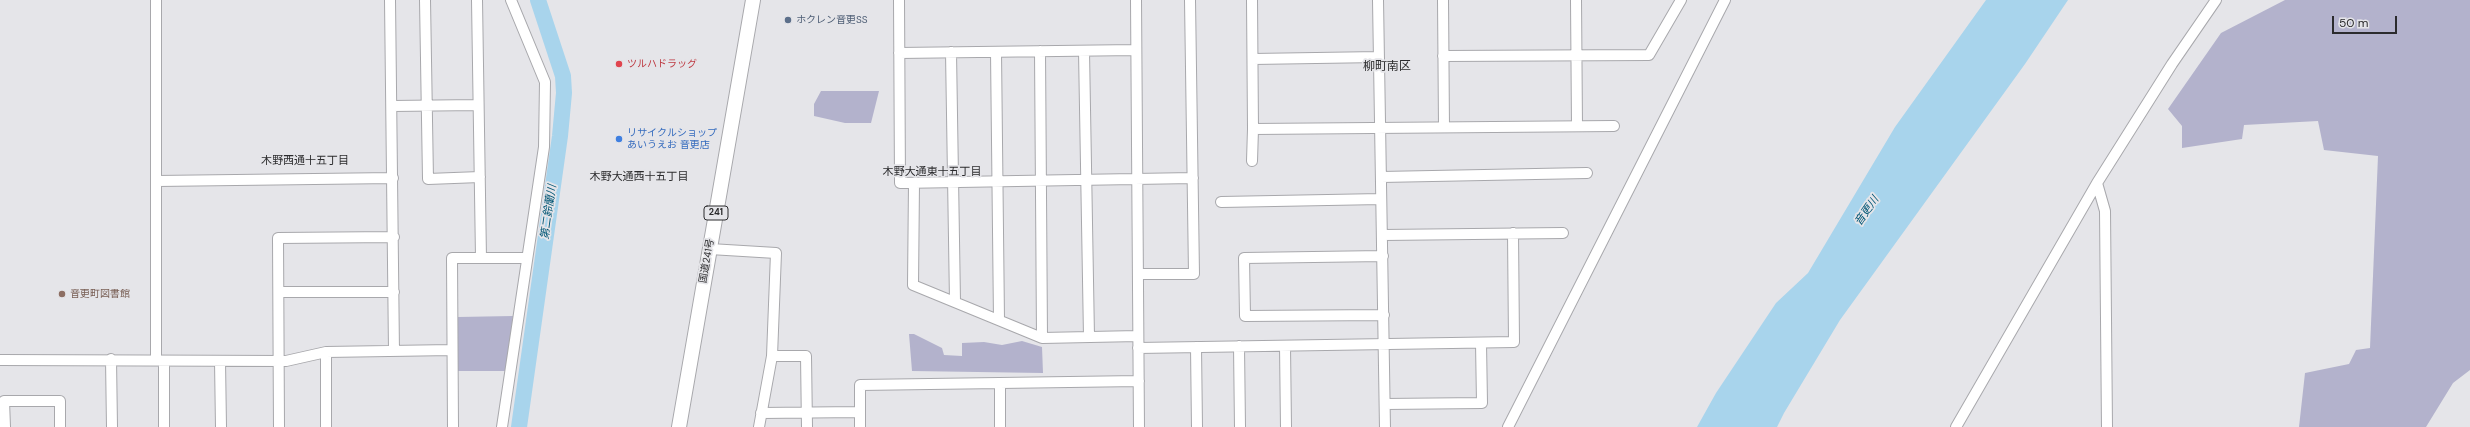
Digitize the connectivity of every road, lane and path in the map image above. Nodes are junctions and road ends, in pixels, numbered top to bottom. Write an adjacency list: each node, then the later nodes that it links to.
1 (156, 0): 43 (street)
2 (390, 0): 29 (street)
3 (425, 0): 28 (street)
4 (476, 0): 27 (street)
5 (511, 0): 58 (street)
6 (753, 0): 55 (highway, 国道241号 / 241)
7 (899, 0): 22 (street)
8 (1136, 0): 17 (street)
9 (1190, 0): 40 (street)
10 (1252, 0): 26 (street)
11 (1378, 0): 25 (street)
12 (1443, 0): 24 (street)
13 (1576, 0): 23 (street)
14 (1681, 0): 23 (street)
15 (1725, 0): 108 (street)
16 (2216, 0): 48 (street)
17 (1136, 50): 19 (street); 41 (street)
18 (1040, 51): 19 (street); 21 (street); 45 (street)
19 (1084, 51): 42 (street)
20 (952, 52): 21 (street); 22 (street); 47 (street)
21 (996, 52): 44 (street)
22 (899, 53): 46 (street)
23 (1576, 55): 24 (street); 30 (street)
24 (1443, 56): 32 (street)
25 (1379, 57): 26 (street); 33 (street)
26 (1253, 59): 34 (street)
27 (478, 104): 28 (street); 37 (street)
28 (427, 105): 29 (street); 37 (street)
29 (392, 106): 39 (street)
30 (1577, 126): 31 (street); 32 (street)
31 (1614, 126)
32 (1444, 127): 33 (street)
33 (1380, 128): 34 (street); 38 (street)
34 (1253, 129): 35 (street)
35 (1252, 161)
36 (1587, 174): 38 (street)
37 (480, 177): 57 (street)
38 (1381, 177): 49 (street)
39 (393, 178): 43 (street); 54 (street)
40 (1193, 178): 41 (street); 59 (street)
41 (1137, 179): 42 (street); 59 (street)
42 (1086, 180): 45 (street); 66 (street)
43 (157, 181): 80 (street)
44 (997, 181): 45 (street); 47 (street); 64 (street)
45 (1041, 181): 67 (street)
46 (914, 182): 47 (street); 62 (street)
47 (954, 182): 62 (street)
48 (2097, 183): 109 (street); 110 (street)
49 (1381, 199): 50 (street); 53 (street)
50 (1221, 202)
51 (1513, 233): 52 (street); 53 (street); 68 (street)
52 (1563, 233)
53 (1383, 235): 56 (street)
54 (394, 236): 60 (street); 61 (street)
55 (710, 249): 77 (street); 98 (highway, 国道241号 / 241)
56 (1383, 256): 63 (street); 63 (street)
57 (481, 258): 58 (street); 75 (street)
58 (526, 258): 97 (street)
59 (1138, 274): 65 (street)
60 (279, 292): 61 (street); 82 (street)
61 (394, 292): 74 (street)
62 (955, 302): 64 (street)
63 (1384, 315): 69 (street)
64 (999, 320): 67 (street)
65 (1138, 336): 66 (street); 73 (street)
66 (1089, 337): 67 (street)
67 (1042, 338)
68 (1481, 343): 69 (street); 85 (street)
69 (1384, 344): 71 (street); 85 (street)
70 (1239, 346): 71 (street); 72 (street); 105 (street)
71 (1285, 346): 106 (street)
72 (1196, 347): 73 (street); 104 (street)
73 (1138, 348): 83 (street)
74 (394, 350): 75 (street); 76 (street)
75 (452, 350): 96 (street)
76 (326, 352): 82 (street); 95 (street)
77 (772, 356): 87 (street); 88 (street)
78 (111, 359): 79 (street); 80 (street); 91 (street)
79 (0, 360)
80 (160, 360): 81 (street); 92 (street)
81 (220, 361): 82 (street); 93 (street)
82 (279, 361): 94 (street)
83 (1139, 381): 84 (street); 103 (street)
84 (1000, 383): 86 (street); 102 (street)
85 (1385, 404): 107 (street)
86 (860, 412): 88 (street); 101 (street)
87 (761, 413): 88 (street); 99 (street)
88 (807, 413): 100 (street)
89 (5, 427): 90 (street)
90 (60, 427)
91 (112, 427)
92 (164, 427)
93 (221, 427)
94 (279, 427)
95 (326, 427)
96 (453, 427)
97 (502, 427)
98 (679, 427)
99 (759, 427)
100 (807, 427)
101 (860, 427)
102 (1000, 427)
103 (1139, 427)
104 (1197, 427)
105 (1240, 427)
106 (1286, 427)
107 (1385, 427)
108 (1508, 427)
109 (1956, 427)
110 (2107, 427)

